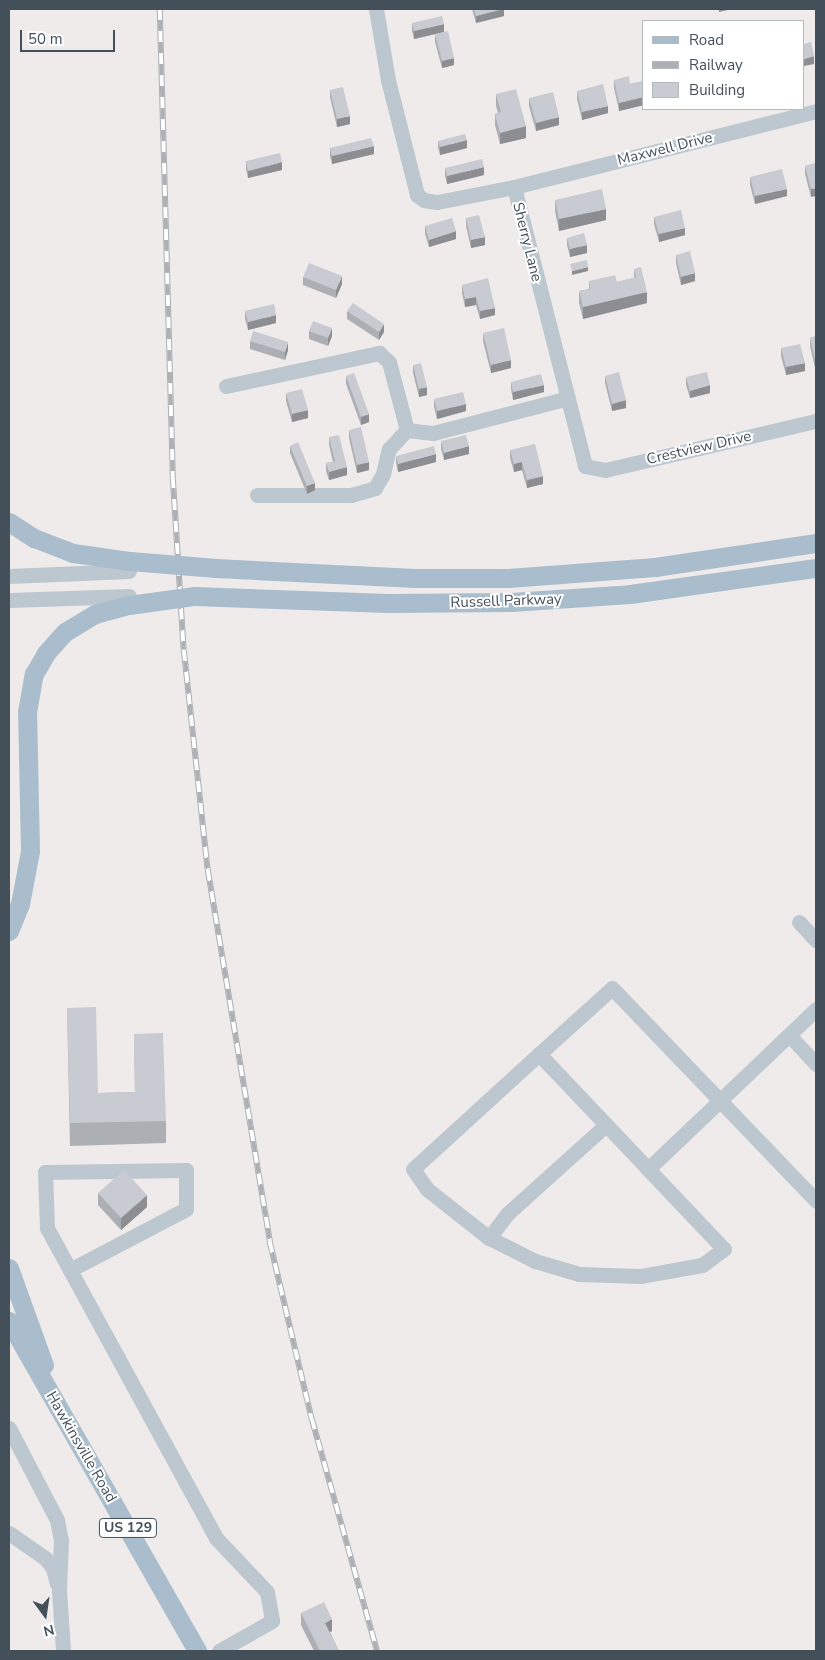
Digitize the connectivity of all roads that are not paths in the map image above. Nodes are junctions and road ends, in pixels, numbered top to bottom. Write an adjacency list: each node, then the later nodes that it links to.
1 (376, 9): 3 (street, Sherry Lane)
2 (816, 112): 3 (street, Maxwell Drive)
3 (514, 187): 5 (street, Sherry Lane)
4 (226, 386): 7 (street)
5 (568, 398): 7 (street); 8 (street, Sherry Lane)
6 (816, 421): 8 (street, Crestview Drive)
7 (407, 430): 9 (street)
8 (584, 462)
9 (257, 495)
10 (9, 522): 12 (main road, Russell Parkway)
11 (816, 543): 12 (main road, Russell Parkway, bridge)
12 (129, 566): 14 (street)
13 (816, 568): 16 (main road, Russell Parkway, bridge)
14 (9, 576)
15 (9, 600): 16 (street)
16 (129, 601): 18 (main road, Russell Parkway)
17 (799, 922): 19 (street)
18 (10, 931)
19 (816, 940)
20 (816, 1009): 21 (street)
21 (789, 1035): 23 (street); 24 (street)
22 (539, 1054): 24 (street); 25 (street); 28 (street)
23 (816, 1064)
24 (720, 1101): 26 (street); 27 (street)
25 (606, 1125): 26 (street); 28 (street)
26 (648, 1169): 28 (street)
27 (816, 1201)
28 (489, 1238)
29 (9, 1268): 32 (main road)
30 (70, 1270): 30 (street); 38 (street)
31 (9, 1320): 32 (main road, Hawkinsville Road / US 129)
32 (58, 1406): 37 (main road, Hawkinsville Road / US 129)
33 (9, 1428): 35 (street)
34 (9, 1533): 35 (street)
35 (59, 1590): 36 (street)
36 (63, 1651)
37 (197, 1651)
38 (219, 1651)

